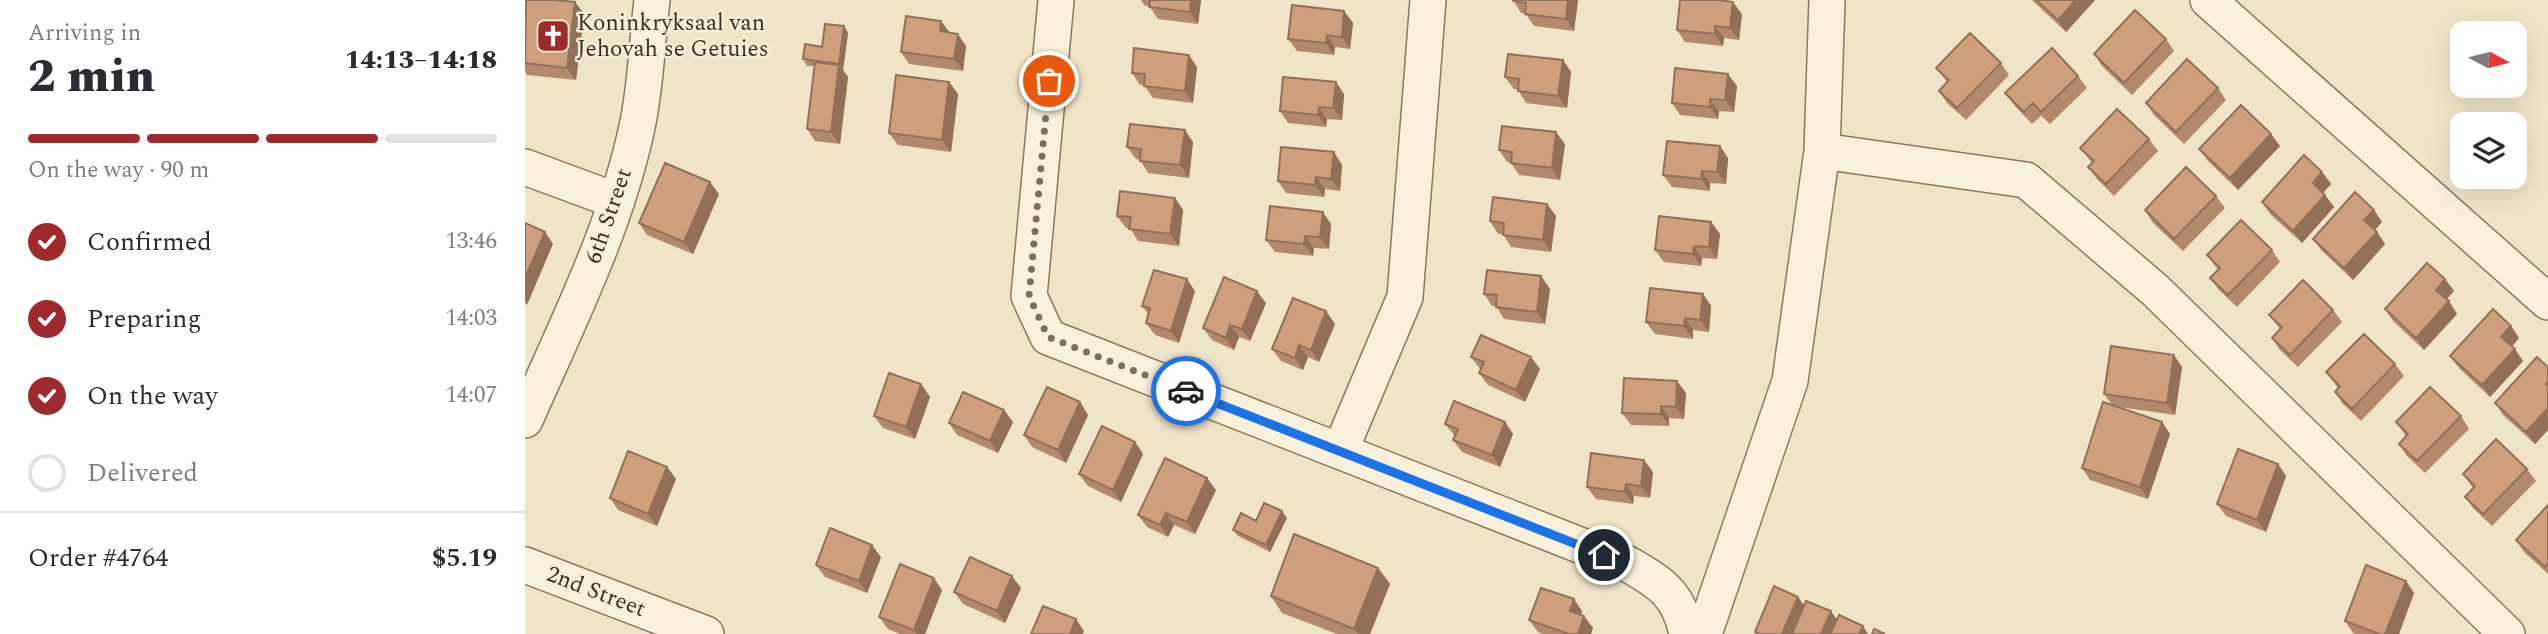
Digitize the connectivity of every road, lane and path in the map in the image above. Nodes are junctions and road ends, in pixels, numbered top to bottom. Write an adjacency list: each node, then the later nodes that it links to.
1 (652, 0): 8 (street, 6th Street)
2 (1056, 0): 11 (street)
3 (1427, 0): 11 (street)
4 (1827, 0): 6 (street)
5 (2208, 0): 9 (street)
6 (1822, 151): 15 (street); 16 (street)
7 (525, 167): 8 (street)
8 (617, 201): 10 (street, 6th Street)
9 (2548, 302)
10 (525, 420)
11 (1341, 451): 14 (street)
12 (525, 565): 13 (street, 2nd Street)
13 (698, 633)
14 (1688, 634)
15 (1704, 634)
16 (2507, 634)

